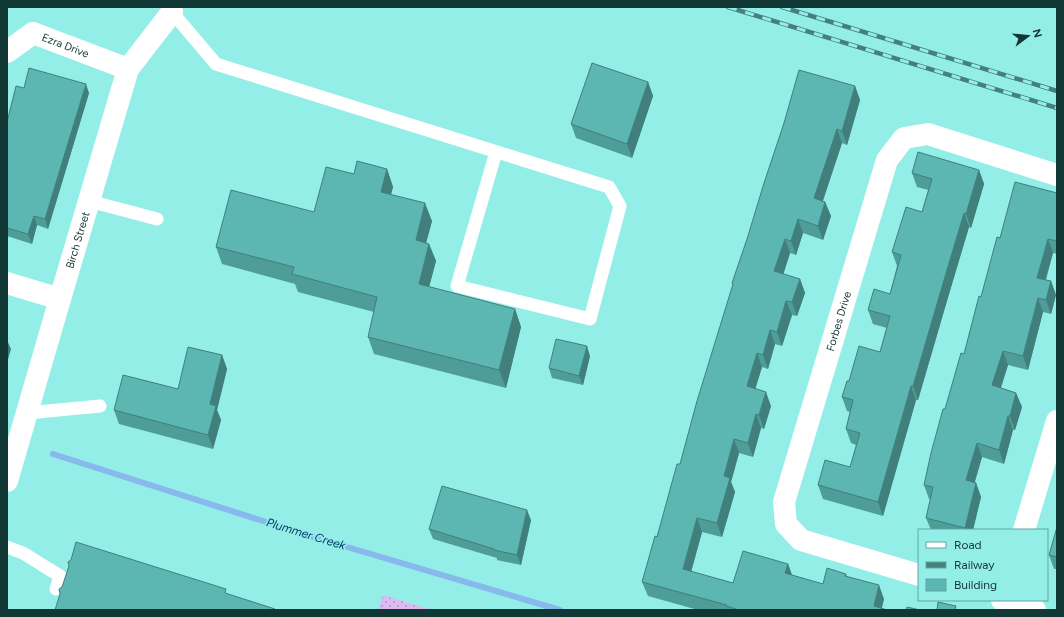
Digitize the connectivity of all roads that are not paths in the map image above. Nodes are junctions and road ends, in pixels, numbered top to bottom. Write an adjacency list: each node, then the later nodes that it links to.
1 (172, 12): 3 (street, Birch Street); 4 (lane)
2 (7, 52): 3 (street, Ezra Drive)
3 (128, 69): 6 (street, Birch Street)
4 (496, 152): 4 (lane)
5 (1057, 174): 16 (street, Forbes Drive)
6 (89, 201): 7 (lane); 9 (street, Birch Street)
7 (157, 219)
8 (7, 283): 9 (street)
9 (60, 298): 11 (street, Birch Street)
10 (100, 406): 11 (lane)
11 (27, 412): 13 (street, Birch Street)
12 (1057, 421): 14 (street)
13 (7, 481)
14 (1024, 529)
15 (7, 547): 17 (lane)
16 (918, 575)
17 (56, 589)
18 (1005, 601): 19 (street)
19 (1035, 610)

